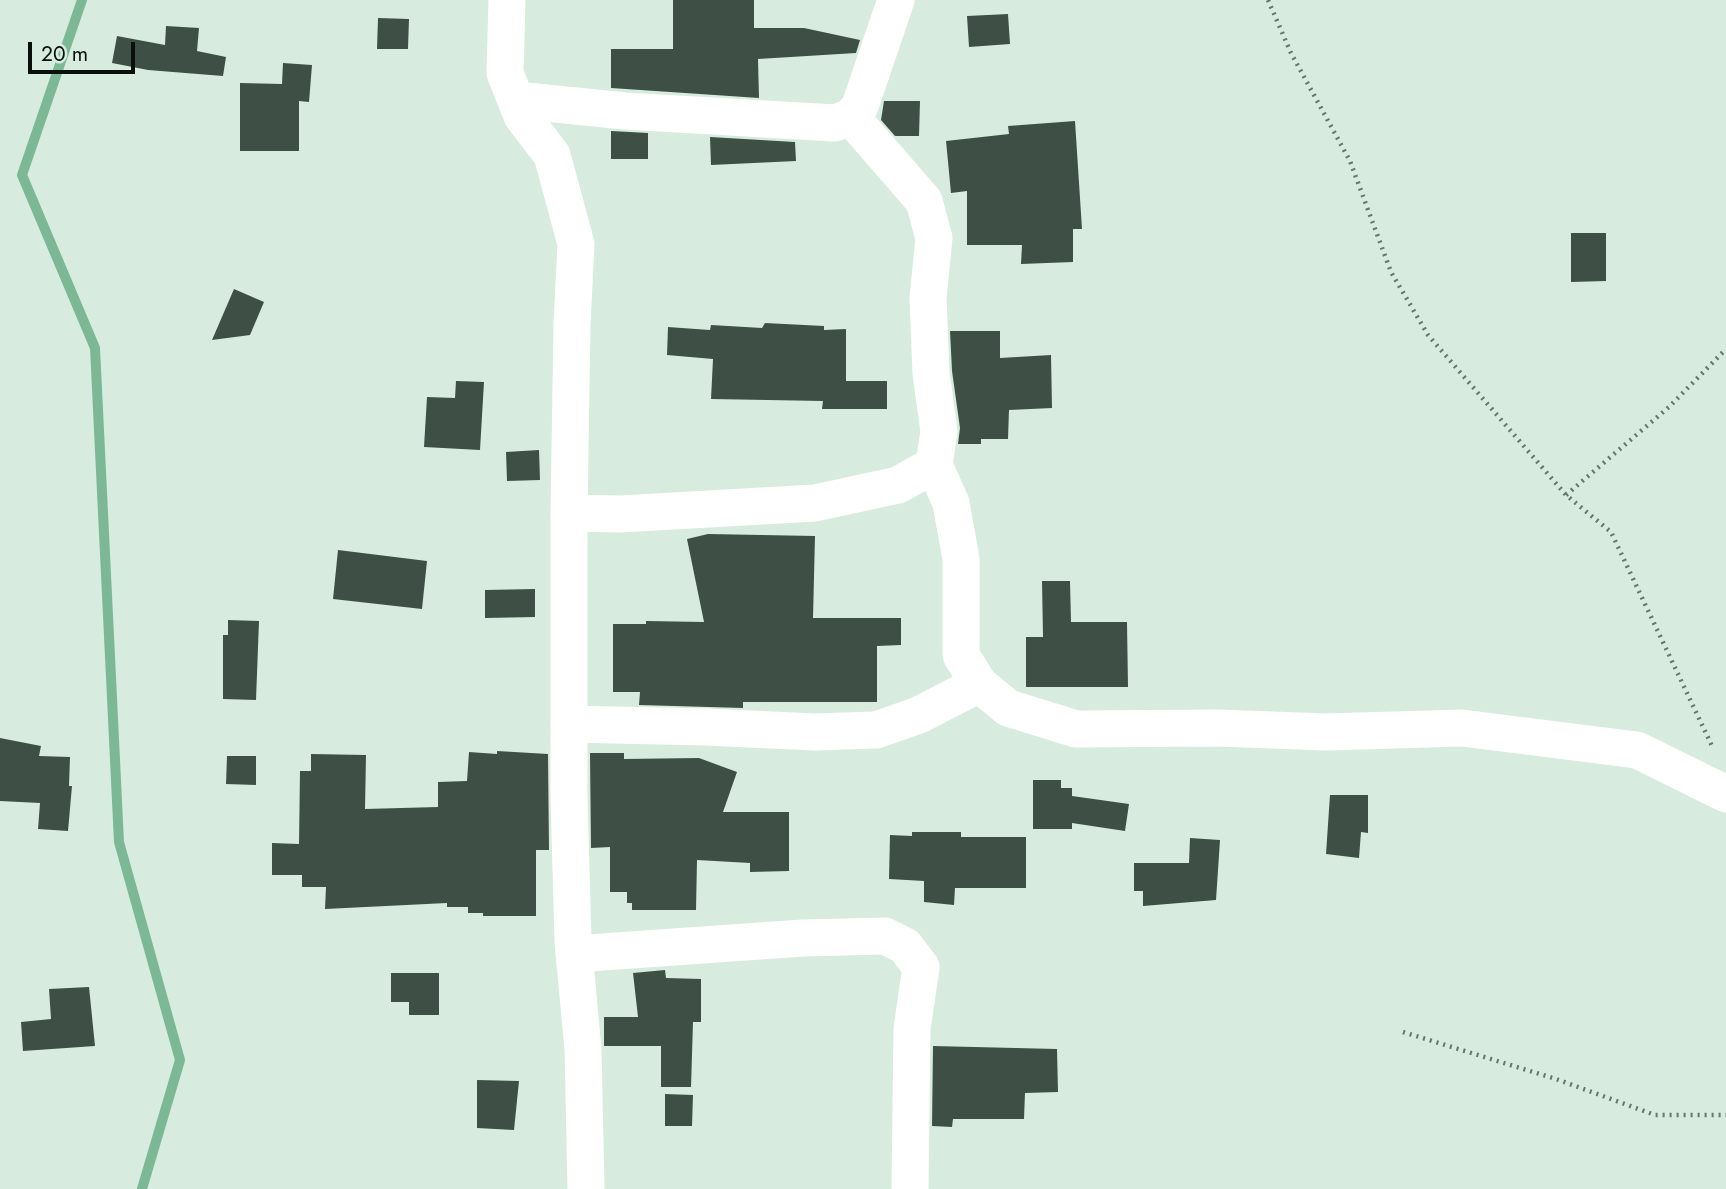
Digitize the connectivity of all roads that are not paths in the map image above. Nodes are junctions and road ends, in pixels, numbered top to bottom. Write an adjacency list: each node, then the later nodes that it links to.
1 (507, 0): 3 (street)
2 (896, 0): 4 (street)
3 (516, 100): 4 (street); 6 (street)
4 (851, 117): 5 (street)
5 (934, 465): 6 (street); 7 (street)
6 (569, 513): 8 (street)
7 (979, 684): 8 (street); 9 (street)
8 (569, 724): 10 (street)
9 (1726, 794)
10 (574, 954): 11 (street); 12 (street)
11 (586, 1189)
12 (910, 1189)

